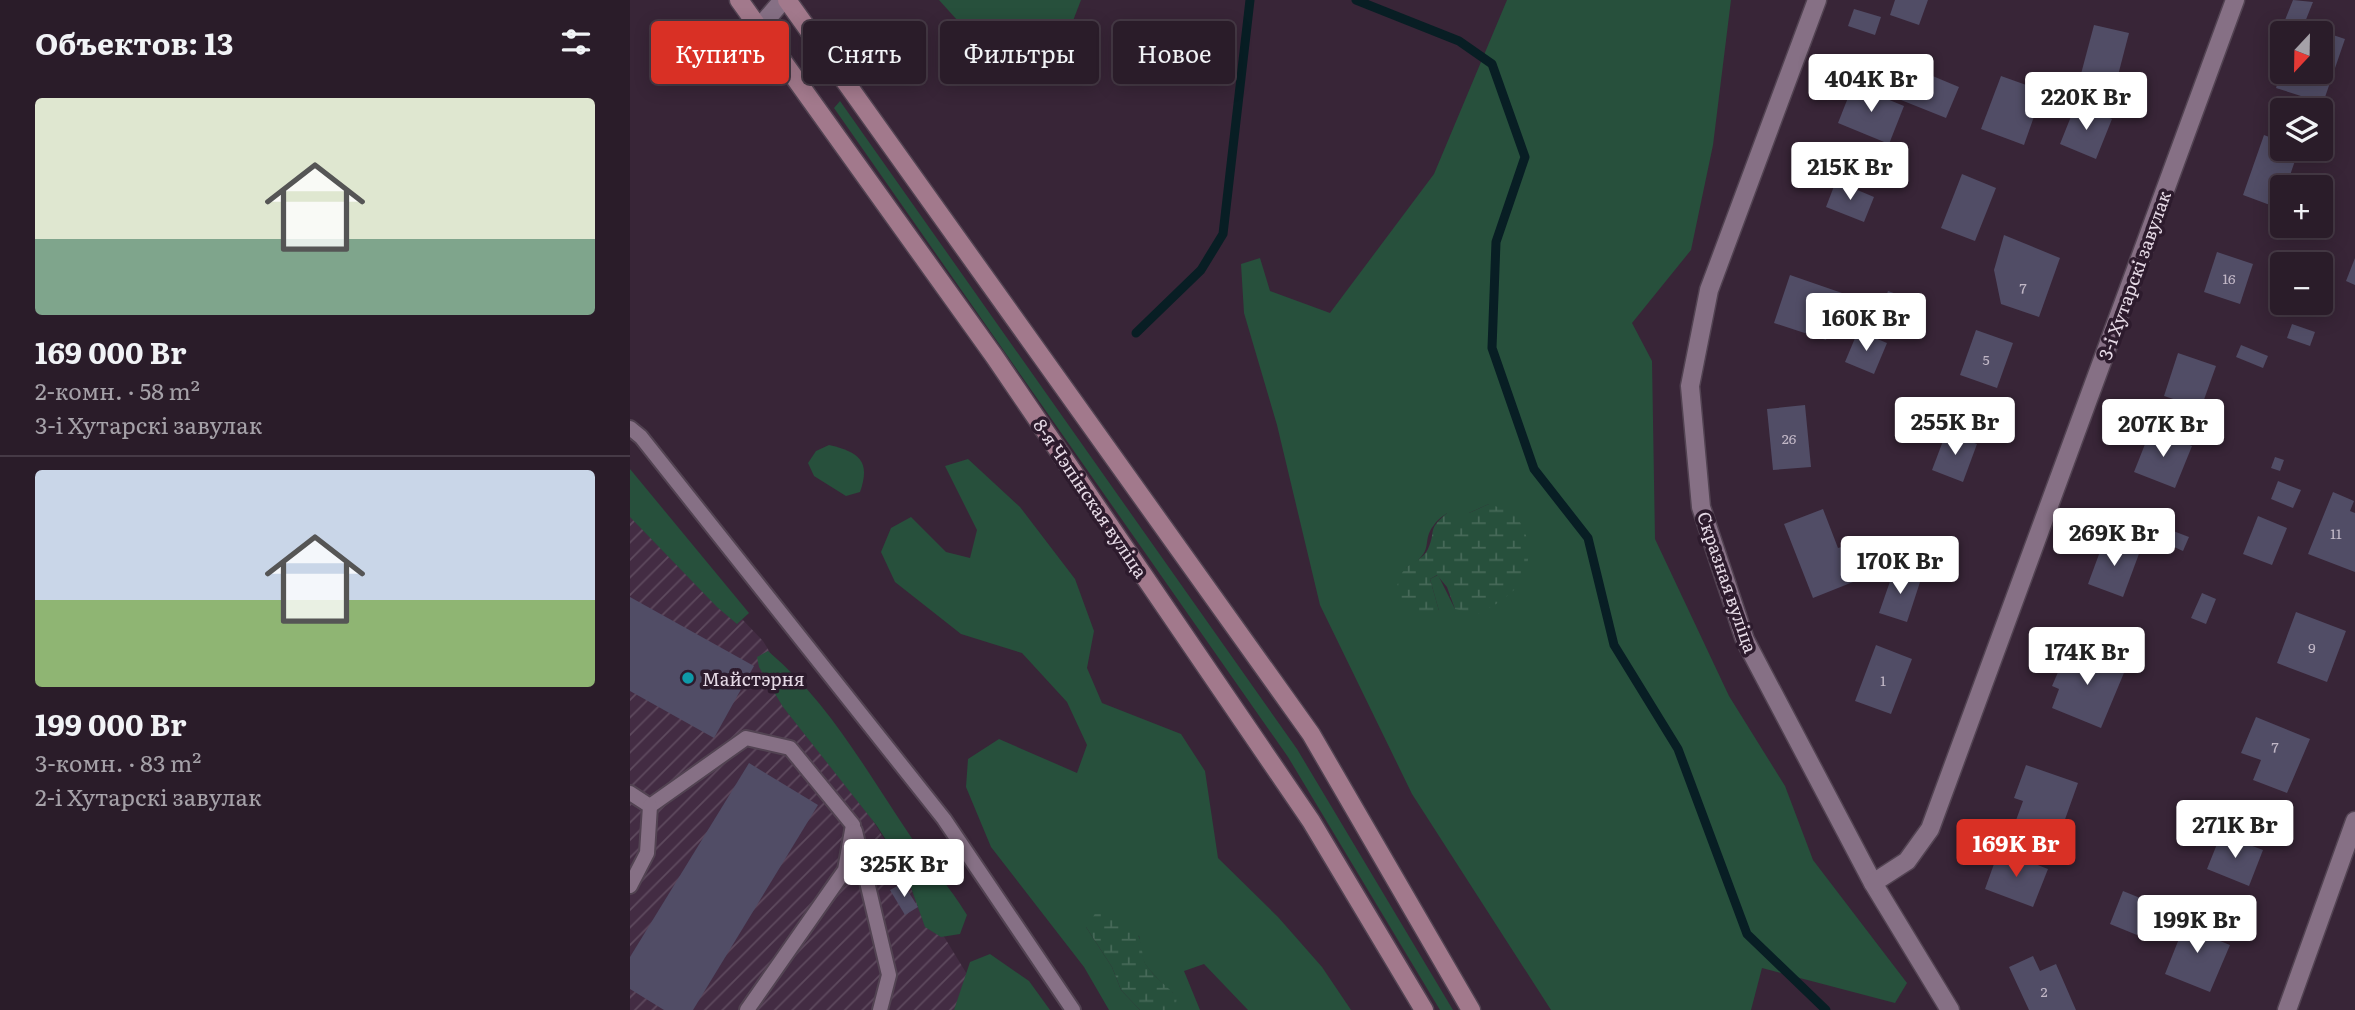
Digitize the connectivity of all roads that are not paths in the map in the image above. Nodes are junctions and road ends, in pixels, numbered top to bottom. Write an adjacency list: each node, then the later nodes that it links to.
1 (739, 0): 5 (main road, 8-я Чэпінская вуліца)
2 (785, 0): 6 (street); 19 (main road)
3 (1817, 0): 13 (street, Скразная вуліца)
4 (2235, 0): 13 (street, 3-і Хутарскі завулак)
5 (754, 21)
6 (766, 21)
7 (789, 70): 18 (main road, 8-я Чэпінская вуліца)
8 (630, 428): 17 (lane)
9 (630, 793): 10 (lane)
10 (650, 806): 12 (lane); 14 (lane)
11 (2355, 821): 21 (street)
12 (853, 825): 15 (lane); 16 (lane)
13 (1873, 883): 20 (street, Скразная вуліца)
14 (630, 886)
15 (747, 1010)
16 (880, 1010)
17 (1073, 1010)
18 (1424, 1010)
19 (1471, 1010)
20 (1950, 1010)
21 (2287, 1010)

